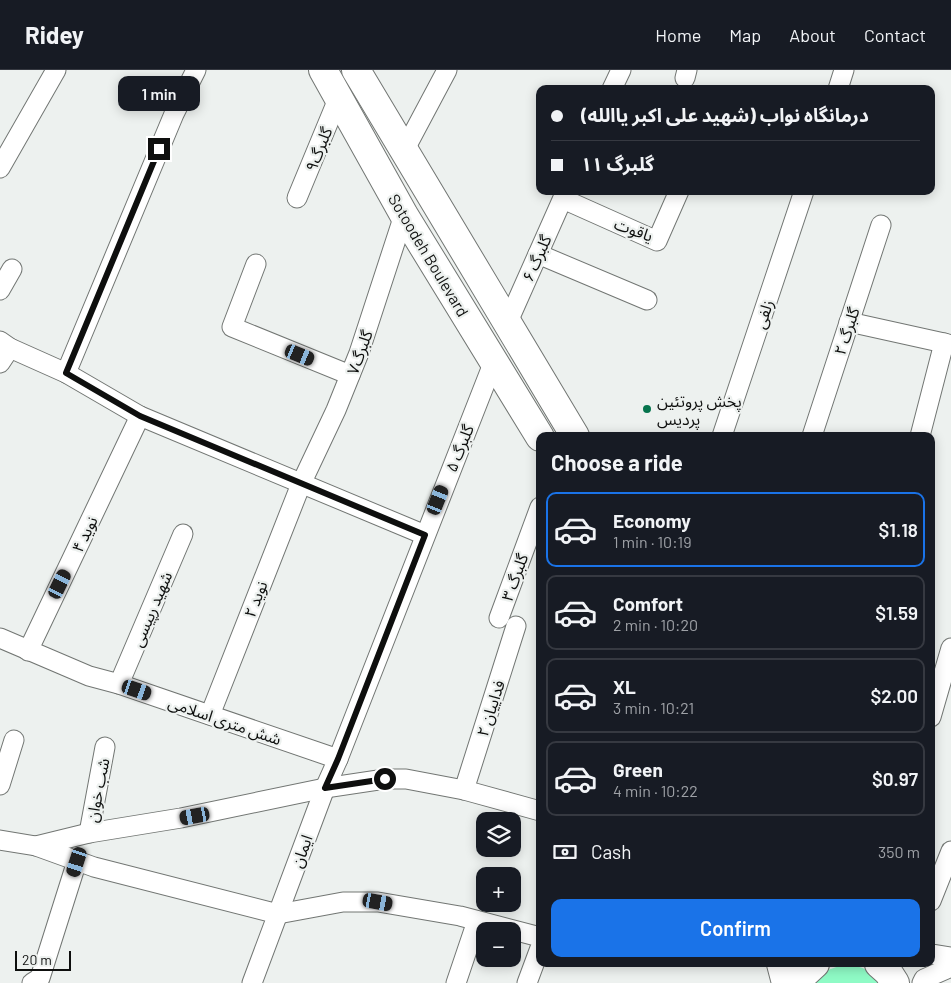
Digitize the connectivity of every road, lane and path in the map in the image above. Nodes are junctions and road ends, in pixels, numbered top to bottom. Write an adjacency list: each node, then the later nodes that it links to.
1 (56, 70): 12 (street)
2 (196, 70): 29 (street)
3 (323, 70): 10 (main road, Sotoodeh Boulevard)
4 (356, 70): 11 (main road, Sotoodeh Boulevard)
5 (447, 70): 11 (street)
6 (621, 70): 8 (street)
7 (844, 70): 9 (street)
8 (614, 85)
9 (839, 85)
10 (338, 99): 16 (street, گلبرگ۹); 17 (main road, Sotoodeh Boulevard)
11 (405, 149): 25 (main road, Sotoodeh Boulevard)
12 (0, 168)
13 (564, 195): 14 (street, یاقوت); 19 (street, گلبرگ ۶)
14 (677, 195)
15 (803, 195): 34 (street, زلفی)
16 (297, 198)
17 (404, 215): 28 (main road, Sotoodeh Boulevard); 30 (street, گلبرگ۷)
18 (881, 225): 24 (street, گلبرگ ۲)
19 (538, 254): 23 (street); 25 (street, گلبرگ ۶)
20 (256, 264): 30 (street)
21 (12, 269): 22 (street)
22 (0, 290)
23 (647, 300)
24 (849, 322): 26 (street); 35 (street, گلبرگ ۲)
25 (507, 324): 33 (main road, Sotoodeh Boulevard)
26 (947, 344): 36 (street)
27 (3, 351): 29 (street)
28 (494, 361): 32 (main road, Sotoodeh Boulevard); 40 (street, گلبرگ ۵)
29 (66, 373): 31 (street)
30 (350, 375): 37 (street, گلبرگ۷)
31 (140, 416): 37 (street); 44 (street, نوید ۴)
32 (537, 432)
33 (573, 432)
34 (723, 432)
35 (813, 432)
36 (921, 432)
37 (301, 484): 40 (street); 47 (street, نوید ۲)
38 (536, 521): 41 (street, گلبرگ ۳)
39 (184, 534): 45 (street, شهید رپیسی)
40 (425, 535): 50 (street, گلبرگ ۵)
41 (508, 622): 53 (street, فداییان ۲)
42 (0, 638): 44 (street, شش متری اسلامی)
43 (951, 648): 46 (street)
44 (28, 651): 45 (street, شش متری اسلامی)
45 (119, 684): 47 (street, شش متری اسلامی)
46 (935, 701)
47 (210, 715): 50 (street, شش متری اسلامی)
48 (14, 740): 51 (street)
49 (105, 747): 55 (street, شب خوان)
50 (338, 759): 52 (street, ایمان)
51 (0, 785)
52 (325, 788): 53 (street); 55 (street); 61 (street, ایمان)
53 (464, 790): 54 (street)
54 (536, 810)
55 (89, 833): 57 (street)
56 (0, 840): 57 (street)
57 (36, 846): 59 (street)
58 (951, 851): 60 (street)
59 (77, 862): 61 (street); 71 (street)
60 (935, 891)
61 (278, 914): 62 (street); 72 (street, ایمان)
62 (477, 921): 63 (street); 73 (street)
63 (536, 936)
64 (935, 955): 65 (street)
65 (951, 957)
66 (536, 959): 74 (street)
67 (782, 967): 75 (main road)
68 (812, 967): 76 (main road)
69 (882, 967): 77 (main road)
70 (951, 967): 78 (street)
71 (32, 983)
72 (252, 983)
73 (456, 983)
74 (527, 983)
75 (786, 983)
76 (799, 983)
77 (895, 983)
78 (922, 983)

